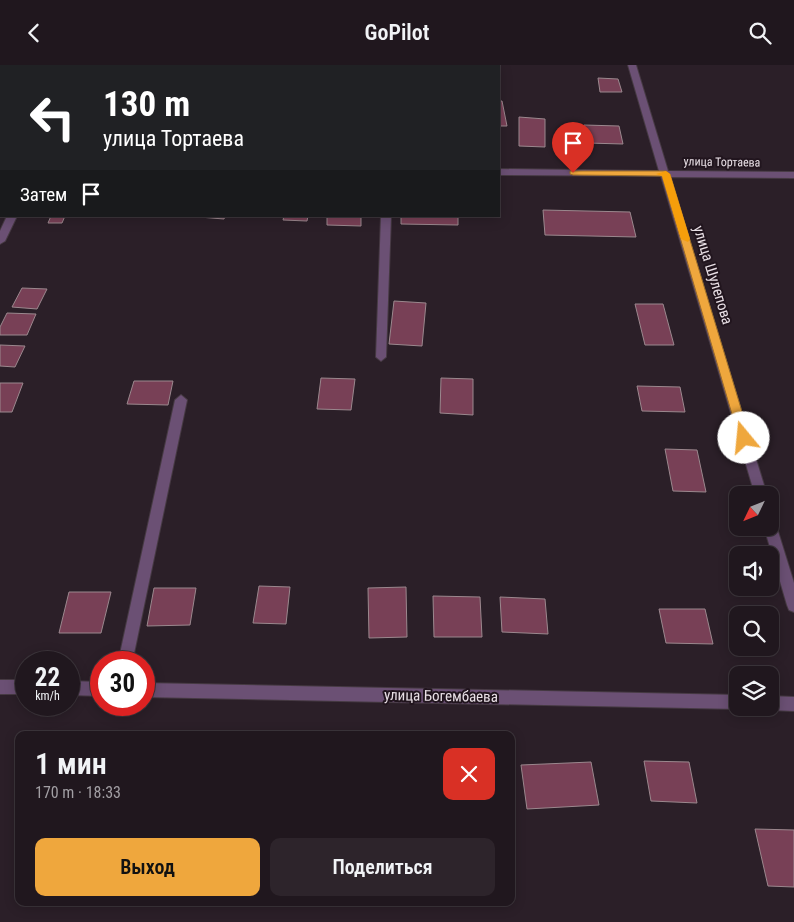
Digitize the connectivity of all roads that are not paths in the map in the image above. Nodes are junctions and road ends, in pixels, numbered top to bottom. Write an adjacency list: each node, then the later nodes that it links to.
1 (632, 65): 3 (street, улица Шулепова)
2 (500, 172): 3 (street, улица Тортаева)
3 (666, 174): 4 (street, улица Тортаева); 10 (street, улица Шулепова)
4 (794, 175)
5 (12, 217): 7 (street)
6 (386, 217): 8 (street)
7 (0, 241)
8 (381, 357)
9 (181, 400): 13 (street)
10 (758, 486)
11 (773, 536): 12 (street)
12 (794, 605)
13 (128, 651)
14 (0, 687): 15 (street)
15 (15, 687)
16 (155, 690): 17 (street, улица Богембаева)
17 (729, 703)
18 (779, 703): 19 (street)
19 (794, 704)

